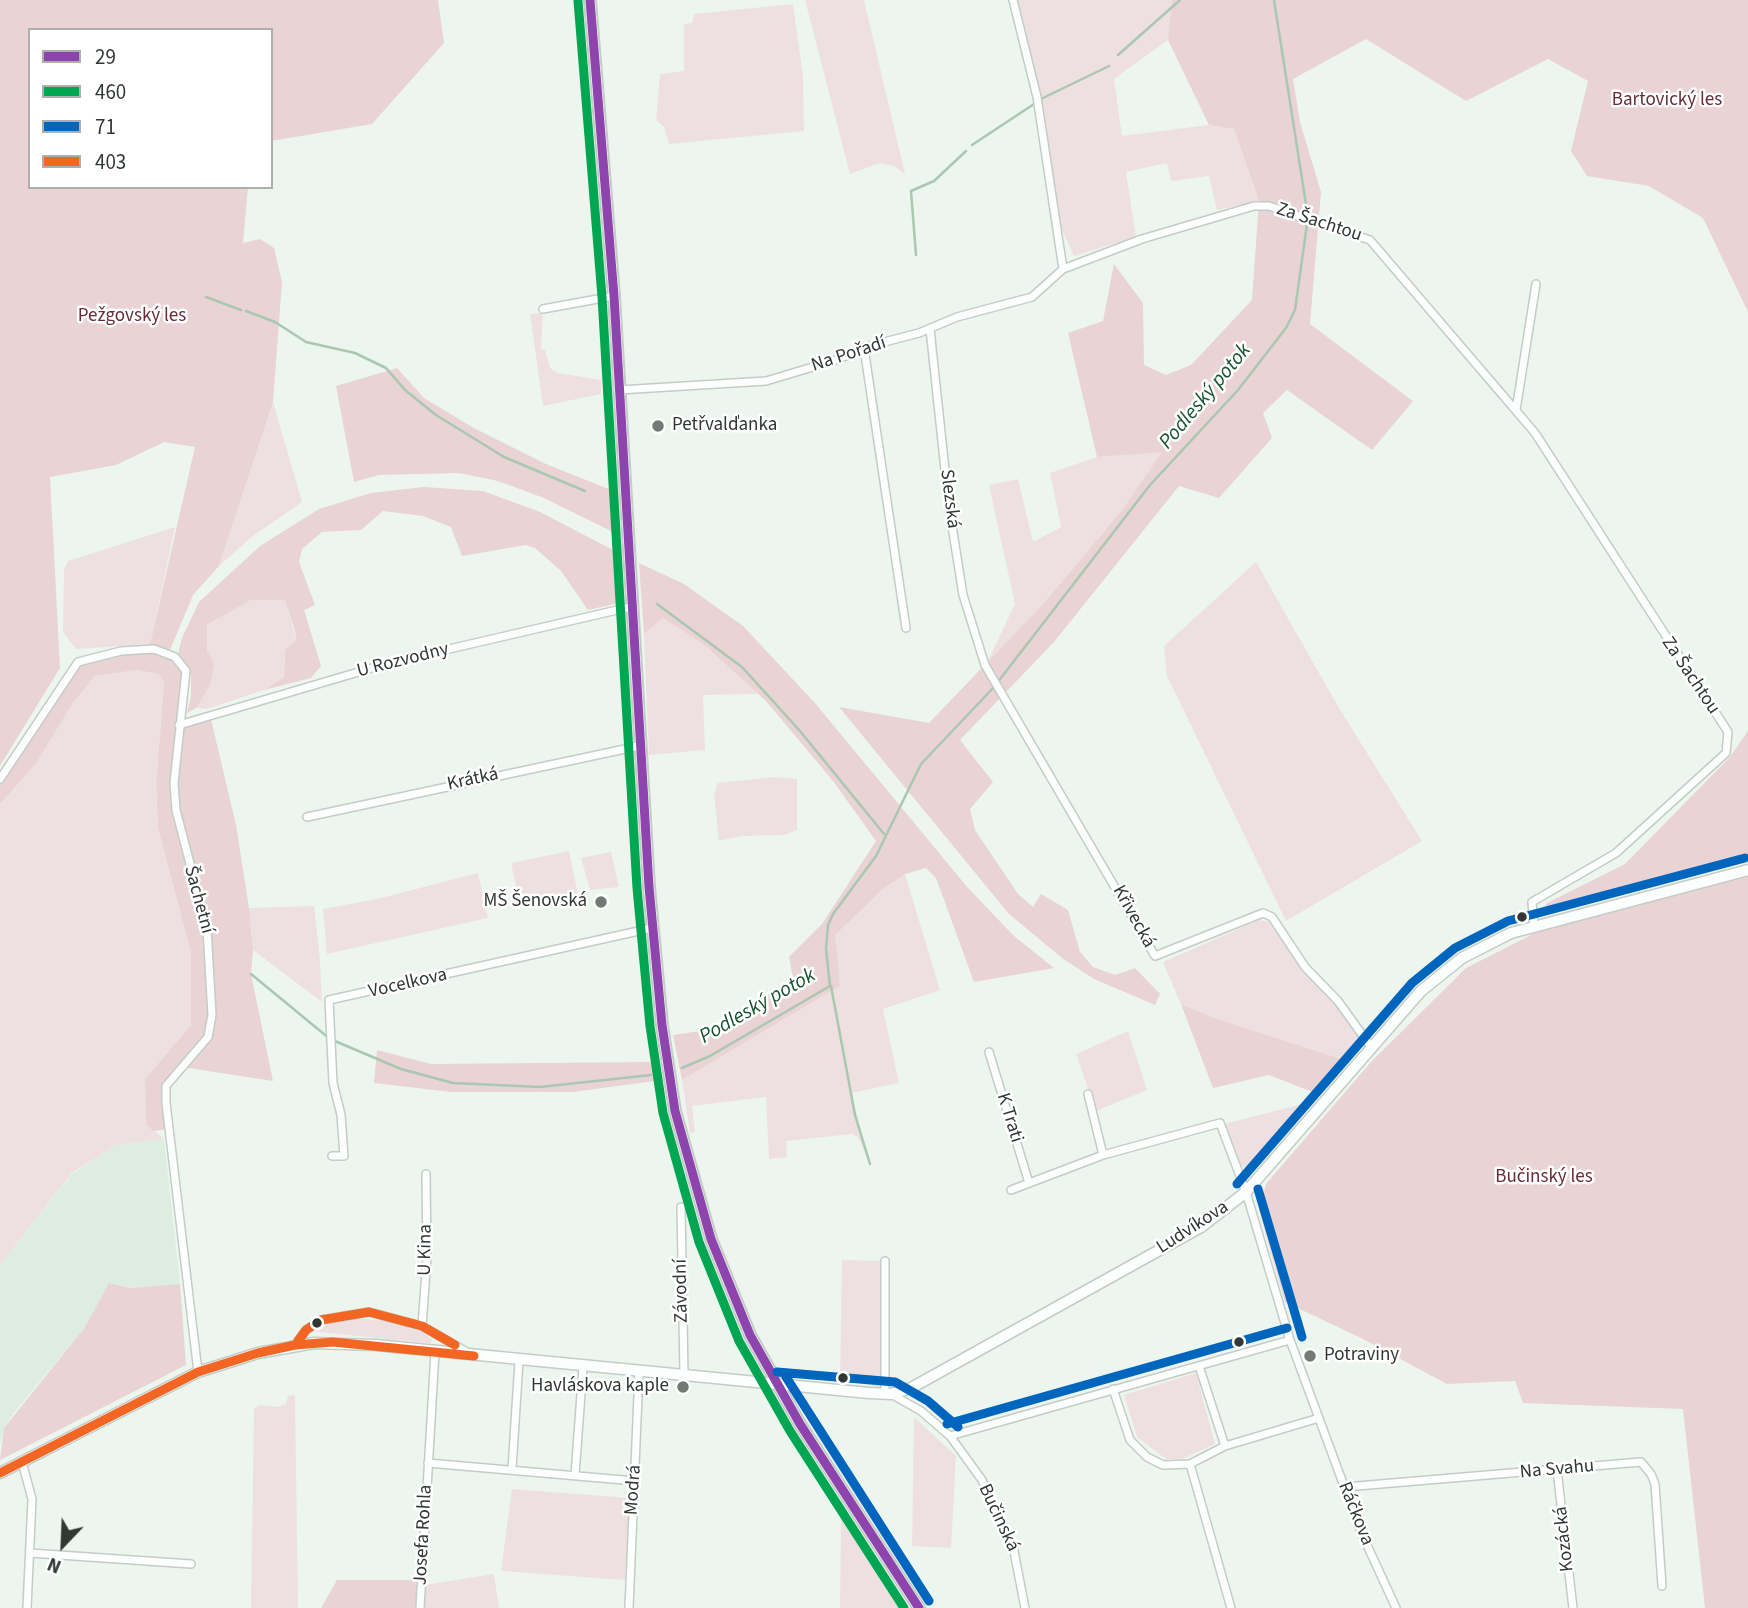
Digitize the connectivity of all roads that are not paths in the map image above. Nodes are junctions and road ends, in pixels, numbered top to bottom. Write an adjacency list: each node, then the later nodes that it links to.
1 (590, 0): 6 (main road)
2 (1013, 0): 4 (street)
3 (1254, 206): 4 (street, Na Pořadí); 11 (street, Za Šachtou)
4 (1063, 269): 8 (street, Na Pořadí)
5 (1536, 284): 11 (street)
6 (614, 296): 7 (street); 10 (main road)
7 (543, 309)
8 (930, 329): 9 (street, Na Pořadí); 14 (street, Slezská)
9 (864, 348): 10 (street, Na Pořadí); 13 (street)
10 (619, 390): 12 (main road)
11 (1516, 410): 20 (street, Za Šachtou)
12 (630, 607): 15 (street, U Rozvodny); 16 (main road)
13 (906, 628)
14 (985, 665): 22 (street, Křivecká)
15 (179, 725): 17 (street, Šachetní); 41 (street, Šachetní)
16 (639, 746): 18 (street, Krátká); 21 (main road)
17 (0, 779)
18 (307, 817)
19 (1748, 870): 20 (street, Ludvíkova)
20 (1534, 927): 22 (street, Ludvíkova)
21 (652, 928): 26 (street, Vocelkova); 44 (main road)
22 (1371, 1046): 30 (street, Ludvíkova)
23 (989, 1052): 28 (street, K Trati)
24 (1088, 1094): 25 (street)
25 (1103, 1155): 28 (street); 30 (street, Ráčkova)
26 (332, 1156)
27 (426, 1174): 33 (street, U Kina)
28 (1029, 1183): 29 (street)
29 (1011, 1190)
30 (1246, 1192): 34 (street, Ráčkova); 46 (street, Ludvíkova)
31 (681, 1207): 43 (street, Závodní)
32 (884, 1261): 46 (street)
33 (422, 1326): 35 (street); 37 (street)
34 (1290, 1340): 39 (street); 47 (street, Ráčkova)
35 (295, 1345): 36 (street); 41 (street)
36 (435, 1352): 37 (street); 51 (street, Josefa Rohla)
37 (474, 1356): 38 (street)
38 (519, 1361): 40 (street); 53 (street)
39 (1199, 1366): 45 (street); 49 (street)
40 (583, 1367): 42 (street); 56 (street)
41 (198, 1372): 50 (street)
42 (639, 1372): 43 (street); 57 (street, Modrá)
43 (684, 1375): 44 (street)
44 (776, 1384): 46 (street, Ludvíkova); 65 (main road)
45 (1113, 1389): 48 (street); 52 (street)
46 (888, 1394): 48 (street, Bučinská)
47 (1319, 1418): 49 (street); 58 (street, Ráčkova)
48 (950, 1436): 66 (street, Bučinská)
49 (1225, 1446): 52 (street)
50 (22, 1462): 55 (street); 59 (street)
51 (428, 1463): 53 (street, Josefa Rohla); 63 (street, Josefa Rohla)
52 (1189, 1464): 67 (street)
53 (512, 1469): 56 (street, Josefa Rohla)
54 (1557, 1470): 58 (street, Na Svahu); 61 (street, Na Svahu); 69 (street, Kozácká)
55 (0, 1473)
56 (575, 1475): 57 (street, Josefa Rohla)
57 (635, 1481): 64 (street, Modrá)
58 (1345, 1487): 68 (street, Ráčkova)
59 (30, 1553): 60 (street); 62 (street)
60 (191, 1564)
61 (1662, 1586)
62 (27, 1608)
63 (420, 1608)
64 (629, 1608)
65 (919, 1608)
66 (1025, 1608)
67 (1231, 1608)
68 (1396, 1608)
69 (1573, 1608)

